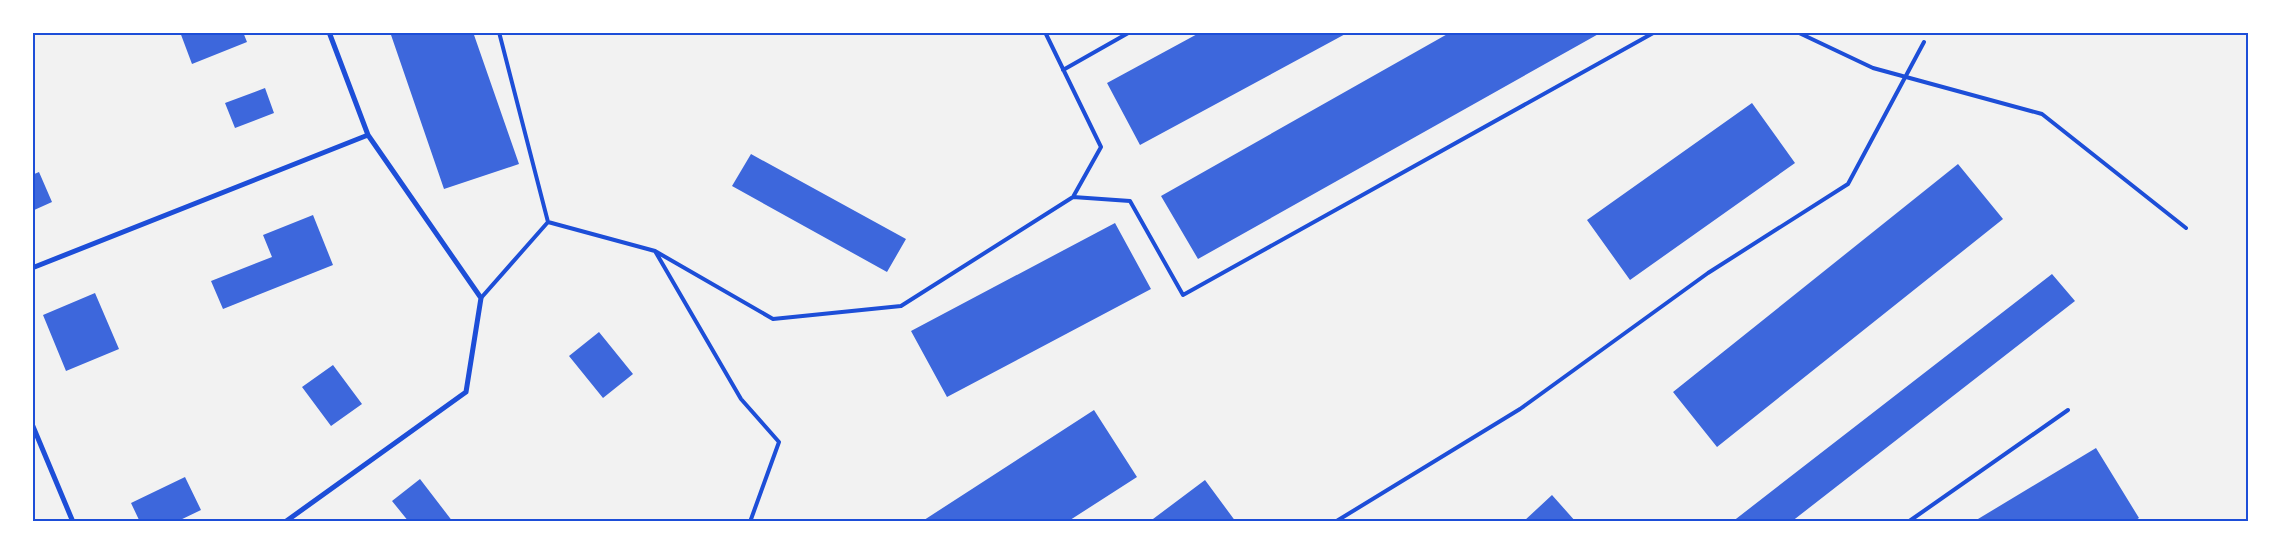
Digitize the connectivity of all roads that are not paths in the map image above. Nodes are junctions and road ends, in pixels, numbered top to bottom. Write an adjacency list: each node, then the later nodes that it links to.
1 (329, 32): 10 (street)
2 (499, 32): 12 (lane)
3 (1045, 32): 8 (lane)
4 (1130, 32): 8 (lane)
5 (1655, 32): 11 (lane)
6 (1797, 32): 9 (lane)
7 (1924, 42): 9 (lane)
8 (1063, 70): 11 (lane)
9 (1904, 77): 13 (lane); 22 (lane)
10 (368, 135): 15 (street); 16 (street)
11 (1073, 197): 14 (lane)
12 (548, 222): 14 (lane); 16 (lane)
13 (2186, 228)
14 (655, 251): 21 (lane)
15 (32, 268)
16 (481, 298): 20 (street)
17 (2068, 410): 23 (lane)
18 (32, 424): 19 (street)
19 (73, 522)
20 (285, 522)
21 (750, 522)
22 (1336, 522)
23 (1908, 522)

